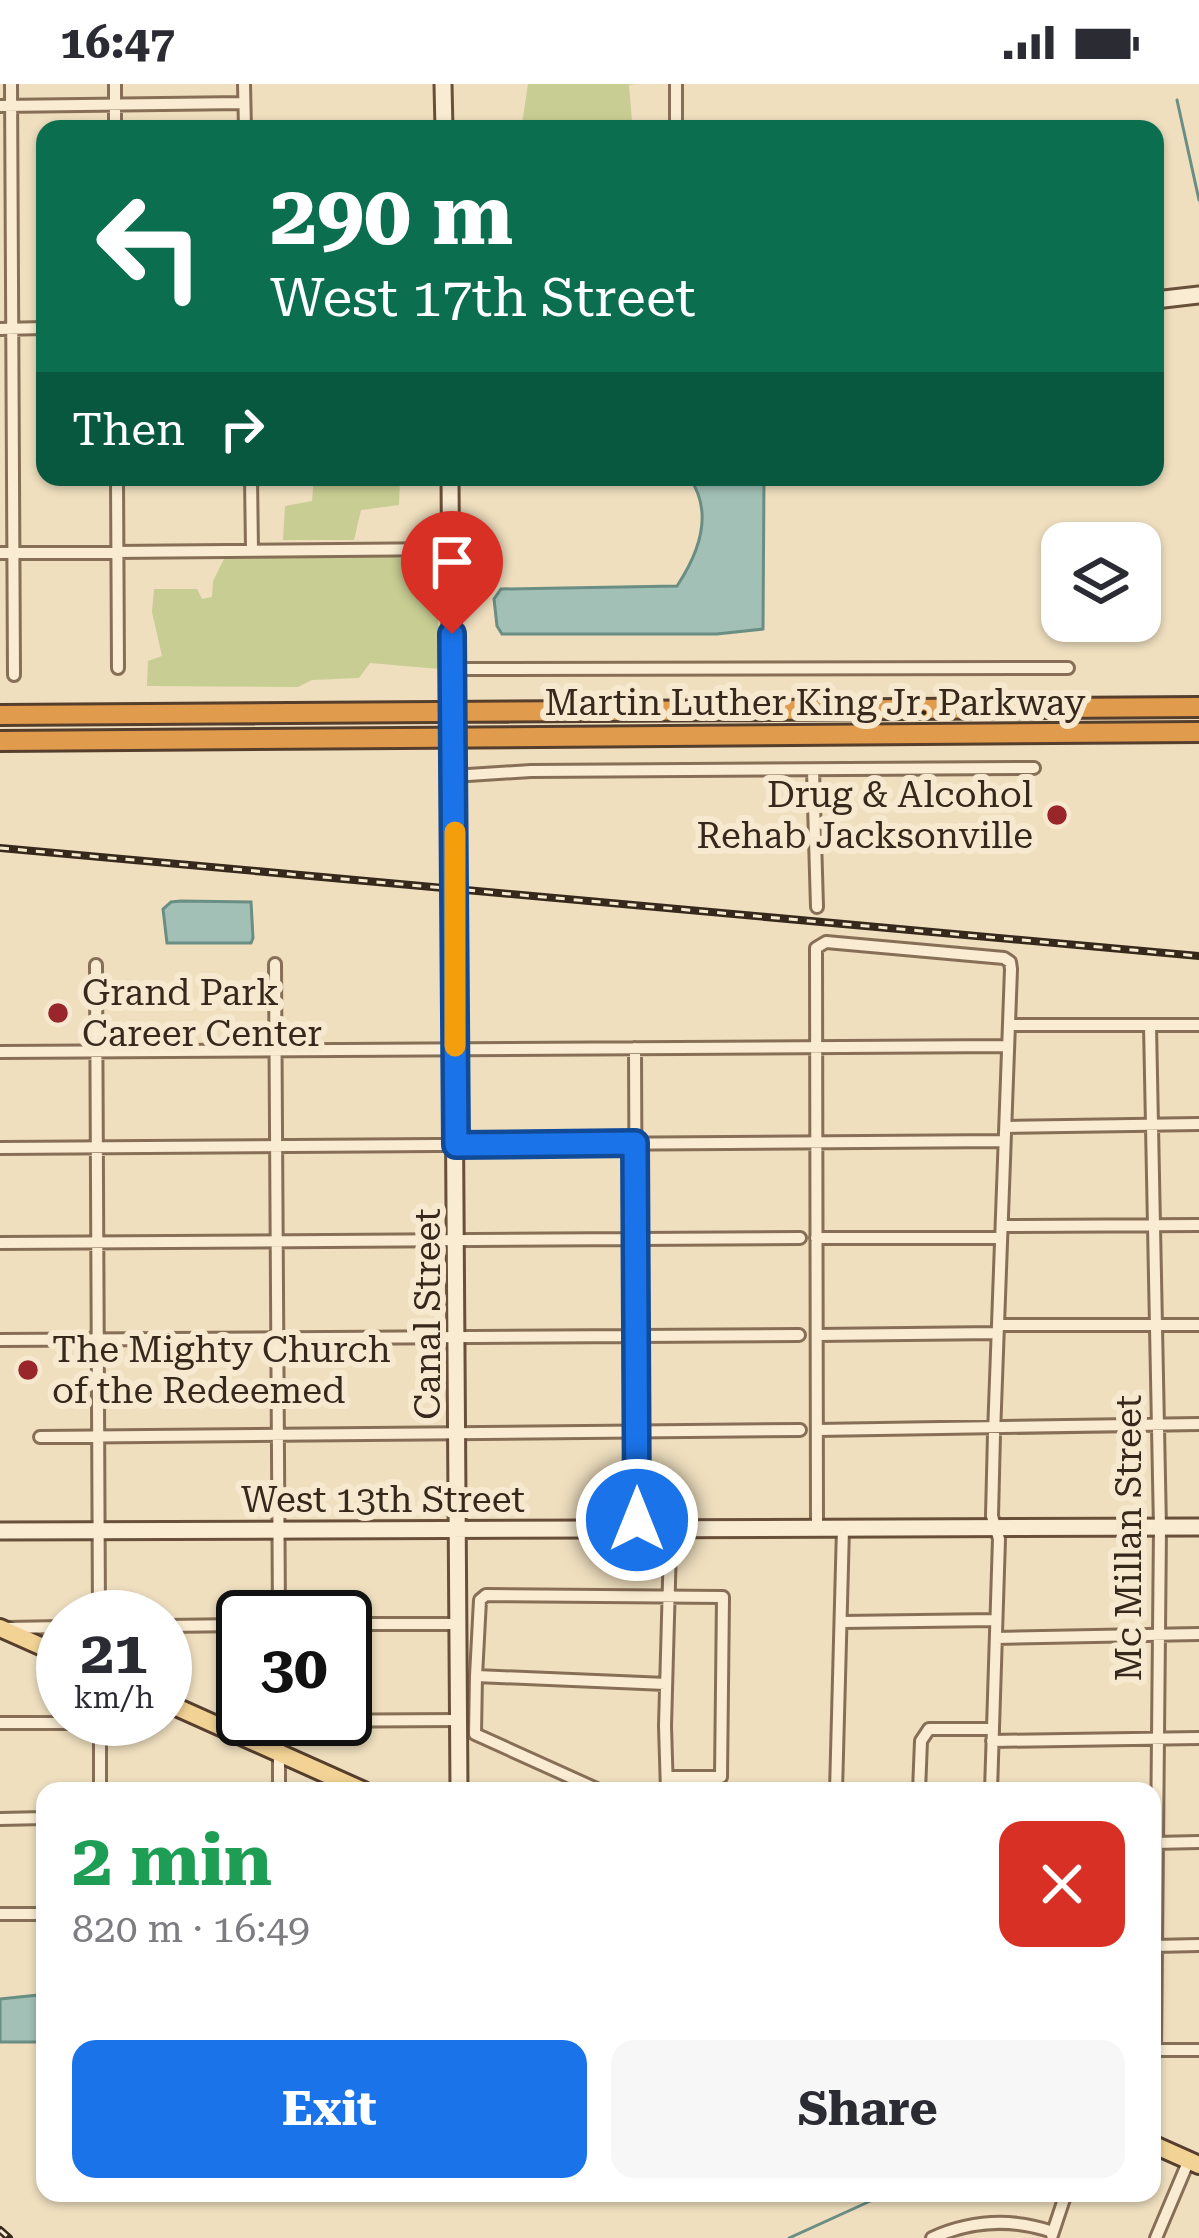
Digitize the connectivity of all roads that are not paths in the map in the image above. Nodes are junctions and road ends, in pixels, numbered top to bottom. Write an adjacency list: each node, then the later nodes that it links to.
1 (11, 84): 8 (street)
2 (115, 84): 7 (street)
3 (244, 84): 6 (street)
4 (443, 84): 11 (street)
5 (676, 84): 12 (street)
6 (244, 104): 7 (street); 10 (street)
7 (115, 105): 8 (street); 9 (street)
8 (5, 106): 16 (street)
9 (115, 120)
10 (245, 120)
11 (444, 120)
12 (676, 120)
13 (1199, 295): 14 (street)
14 (1164, 299)
15 (36, 328): 16 (street)
16 (6, 329): 23 (street)
17 (117, 486): 22 (street)
18 (251, 486): 21 (street)
19 (450, 486): 20 (street, Canal Street)
20 (452, 549): 21 (street); 26 (street, Canal Street)
21 (252, 550): 22 (street)
22 (118, 552): 23 (street); 24 (street)
23 (7, 553): 27 (street)
24 (118, 668)
25 (1068, 668): 26 (street)
26 (453, 669): 29 (street, Canal Street)
27 (14, 675)
28 (1199, 706): 29 (highway, Martin Luther King Jr. Parkway)
29 (454, 712): 30 (highway, Martin Luther King Jr. Parkway); 32 (street, Canal Street)
30 (0, 715)
31 (1199, 731): 32 (highway, Martin Luther King Jr. Parkway)
32 (454, 738): 33 (highway, Martin Luther King Jr. Parkway); 36 (street, Canal Street)
33 (0, 741)
34 (1034, 768): 35 (street)
35 (813, 770): 36 (street); 37 (street)
36 (453, 776): 46 (street, Canal Street)
37 (818, 908)
38 (275, 964): 47 (street)
39 (96, 965): 49 (street)
40 (1009, 1025): 41 (street); 43 (street); 44 (street)
41 (1150, 1025): 42 (street); 51 (street, Mc Millan Street)
42 (1199, 1025)
43 (1006, 1046): 44 (street); 52 (street)
44 (815, 1047): 45 (street); 54 (street)
45 (635, 1048): 46 (street); 55 (street)
46 (455, 1049): 47 (street); 56 (street, Canal Street)
47 (276, 1050): 49 (street); 57 (street)
48 (0, 1052): 49 (street)
49 (96, 1052): 58 (street)
50 (1199, 1124): 51 (street)
51 (1151, 1126): 52 (street); 60 (street, Mc Millan Street)
52 (1006, 1127): 53 (street)
53 (1004, 1141): 54 (street); 62 (street)
54 (816, 1142): 55 (street); 64 (street)
55 (635, 1143): 56 (street); 65 (street)
56 (456, 1145): 57 (street); 66 (street, Canal Street)
57 (277, 1146): 58 (street); 67 (street)
58 (97, 1147): 59 (street); 68 (street)
59 (0, 1148)
60 (1154, 1225): 61 (street); 62 (street); 70 (street, Mc Millan Street)
61 (1199, 1225)
62 (1001, 1232): 64 (street); 72 (street)
63 (800, 1238): 65 (street)
64 (816, 1238): 75 (street)
65 (636, 1239): 66 (street); 73 (street)
66 (457, 1241): 67 (street); 76 (street, Canal Street)
67 (277, 1242): 68 (street); 77 (street)
68 (97, 1243): 69 (street); 78 (street)
69 (0, 1244)
70 (1156, 1325): 71 (street); 72 (street); 80 (street, Mc Millan Street)
71 (1199, 1325)
72 (998, 1329): 75 (street); 82 (street)
73 (636, 1335): 74 (street); 76 (street); 85 (street)
74 (799, 1335)
75 (817, 1335): 84 (street)
76 (457, 1337): 77 (street); 86 (street, Canal Street)
77 (278, 1338): 78 (street); 87 (street)
78 (98, 1339): 79 (street); 88 (street)
79 (0, 1340)
80 (1159, 1424): 81 (street); 82 (street); 94 (street, Mc Millan Street)
81 (1199, 1424)
82 (994, 1427): 84 (street); 90 (street)
83 (800, 1430): 85 (street)
84 (817, 1430): 92 (street)
85 (637, 1431): 86 (street); 97 (street)
86 (457, 1432): 87 (street); 96 (street, Canal Street)
87 (278, 1434): 88 (street); 95 (street)
88 (98, 1435): 89 (street); 98 (street)
89 (40, 1437)
90 (995, 1527): 93 (street, West 13th Street); 94 (street, West 13th Street); 104 (street)
91 (1199, 1527): 94 (street, West 13th Street)
92 (817, 1528): 93 (street, West 13th Street); 97 (street, West 13th Street)
93 (844, 1528): 105 (street)
94 (1160, 1528): 111 (street, Mc Millan Street)
95 (278, 1529): 96 (street, West 13th Street); 98 (street, West 13th Street); 102 (street)
96 (458, 1529): 97 (street, West 13th Street); 107 (street, Canal Street)
97 (637, 1529)
98 (99, 1530): 99 (street, West 13th Street); 101 (street)
99 (0, 1531)
100 (670, 1546): 103 (street)
101 (99, 1590)
102 (279, 1590)
103 (668, 1596): 114 (street); 115 (street); 127 (street)
104 (996, 1620): 105 (street); 112 (street)
105 (842, 1622): 134 (street)
106 (372, 1624): 107 (street)
107 (458, 1624): 118 (street, Canal Street)
108 (36, 1627): 109 (street)
109 (1, 1628): 113 (main road)
110 (1199, 1634): 111 (street)
111 (1159, 1635): 112 (street); 123 (street, Mc Millan Street)
112 (995, 1638): 121 (street)
113 (36, 1644)
114 (476, 1676): 115 (street); 132 (street)
115 (666, 1684): 127 (street)
116 (192, 1714): 126 (main road)
117 (372, 1720): 118 (street)
118 (459, 1720): 131 (street, Canal Street)
119 (36, 1722): 120 (street)
120 (0, 1723)
121 (993, 1735): 123 (street); 135 (street); 136 (street)
122 (1199, 1738): 123 (street)
123 (1158, 1739): 137 (street, Mc Millan Street)
124 (100, 1746): 128 (street)
125 (279, 1746): 126 (street)
126 (279, 1753): 129 (street); 130 (main road)
127 (667, 1777): 133 (street)
128 (100, 1782)
129 (280, 1782)
130 (344, 1782)
131 (459, 1782)
132 (581, 1782)
133 (667, 1782)
134 (836, 1782)
135 (919, 1782)
136 (991, 1782)
137 (1157, 1782)
138 (36, 1818): 139 (street)
139 (0, 1819)
140 (1199, 1842): 141 (street)
141 (1161, 1843)
142 (0, 1914): 143 (street)
143 (36, 1914)
144 (1161, 1946): 145 (street)
145 (1199, 1946)
146 (1161, 2050): 147 (street)
147 (1199, 2050)
148 (1161, 2148): 149 (main road)
149 (1194, 2163): 153 (street)
150 (1063, 2202): 151 (street)
151 (1052, 2235): 152 (street)
152 (932, 2238)
153 (1156, 2238)

